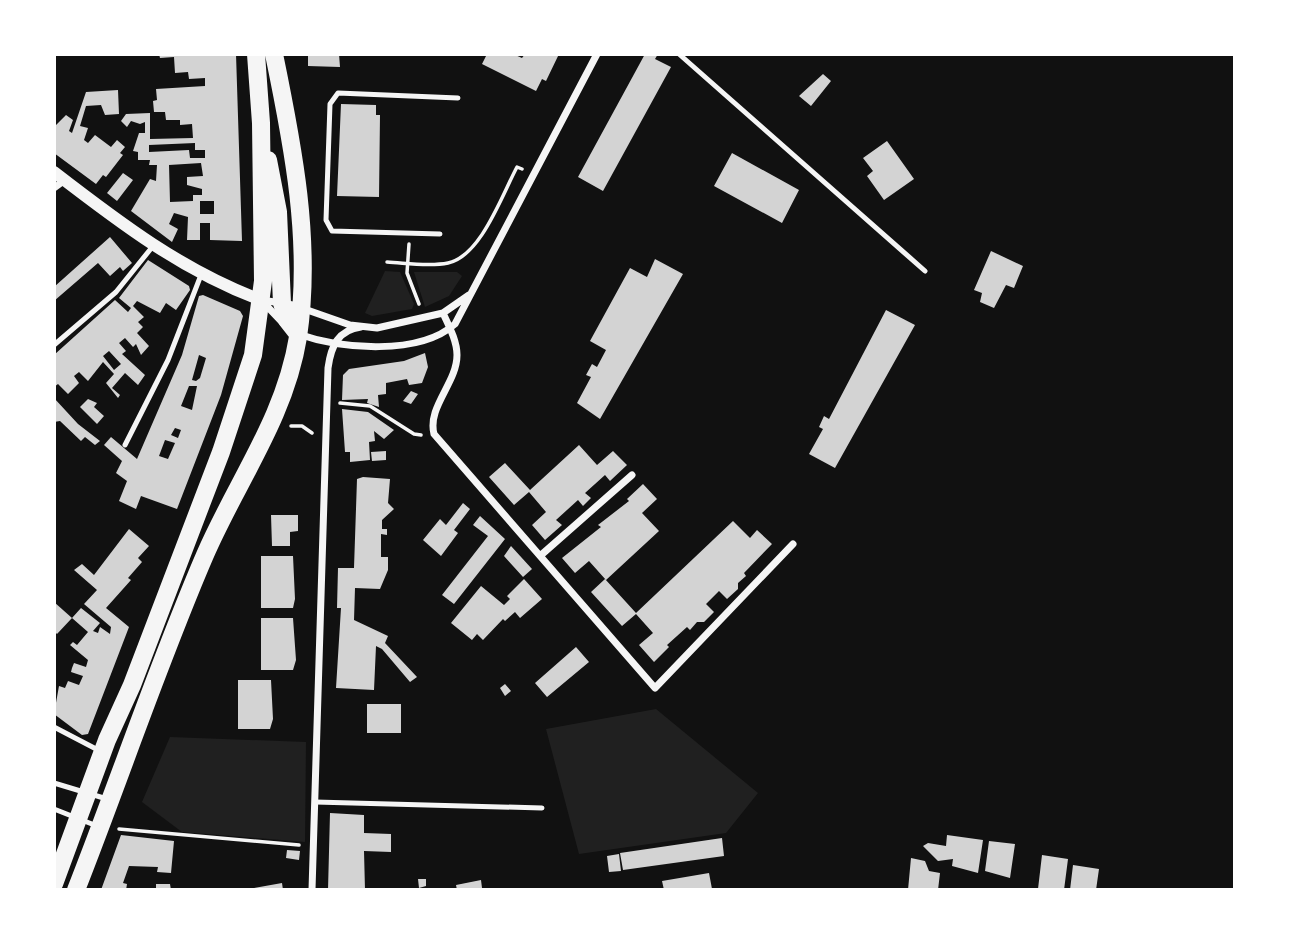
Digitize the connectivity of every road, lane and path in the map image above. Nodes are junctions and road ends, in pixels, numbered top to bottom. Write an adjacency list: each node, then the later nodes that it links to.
1 (256, 54): 6 (main road)
2 (274, 54): 19 (main road)
3 (597, 54): 7 (street)
4 (679, 54): 14 (lane)
5 (458, 98): 9 (lane)
6 (261, 123): 17 (main road); 18 (main road)
7 (533, 175): 13 (path); 16 (street)
8 (58, 180): 11 (street)
9 (409, 233): 10 (lane); 13 (path)
10 (440, 234)
11 (153, 246): 15 (street); 26 (lane)
12 (387, 262): 13 (path)
13 (408, 263): 21 (path)
14 (925, 271)
15 (201, 275): 17 (street); 30 (lane)
16 (472, 292): 20 (street); 23 (street)
17 (261, 300): 18 (street); 24 (street); 36 (main road)
18 (282, 303): 19 (street); 24 (main road)
19 (301, 308): 22 (street); 24 (main road)
20 (443, 313): 21 (street); 23 (street)
21 (421, 320): 22 (street)
22 (361, 327): 25 (street)
23 (450, 328): 25 (street); 28 (street)
24 (298, 334): 25 (street); 29 (main road)
25 (334, 344): 27 (street)
26 (54, 345)
27 (327, 402): 28 (path); 31 (street)
28 (435, 435): 34 (street)
29 (265, 440): 31 (path); 39 (main road)
30 (125, 445)
31 (325, 461): 40 (street)
32 (632, 475): 34 (street)
33 (793, 544): 34 (street)
34 (540, 556)
35 (54, 727): 36 (lane)
36 (103, 752): 38 (main road)
37 (54, 783): 38 (lane)
38 (87, 792): 39 (lane); 43 (main road)
39 (110, 800): 44 (main road)
40 (315, 802): 41 (lane); 45 (street)
41 (542, 808)
42 (54, 809): 43 (lane)
43 (78, 818): 44 (lane); 46 (main road)
44 (99, 828): 45 (path); 47 (main road)
45 (313, 846): 48 (street)
46 (54, 884)
47 (76, 890)
48 (312, 890)

